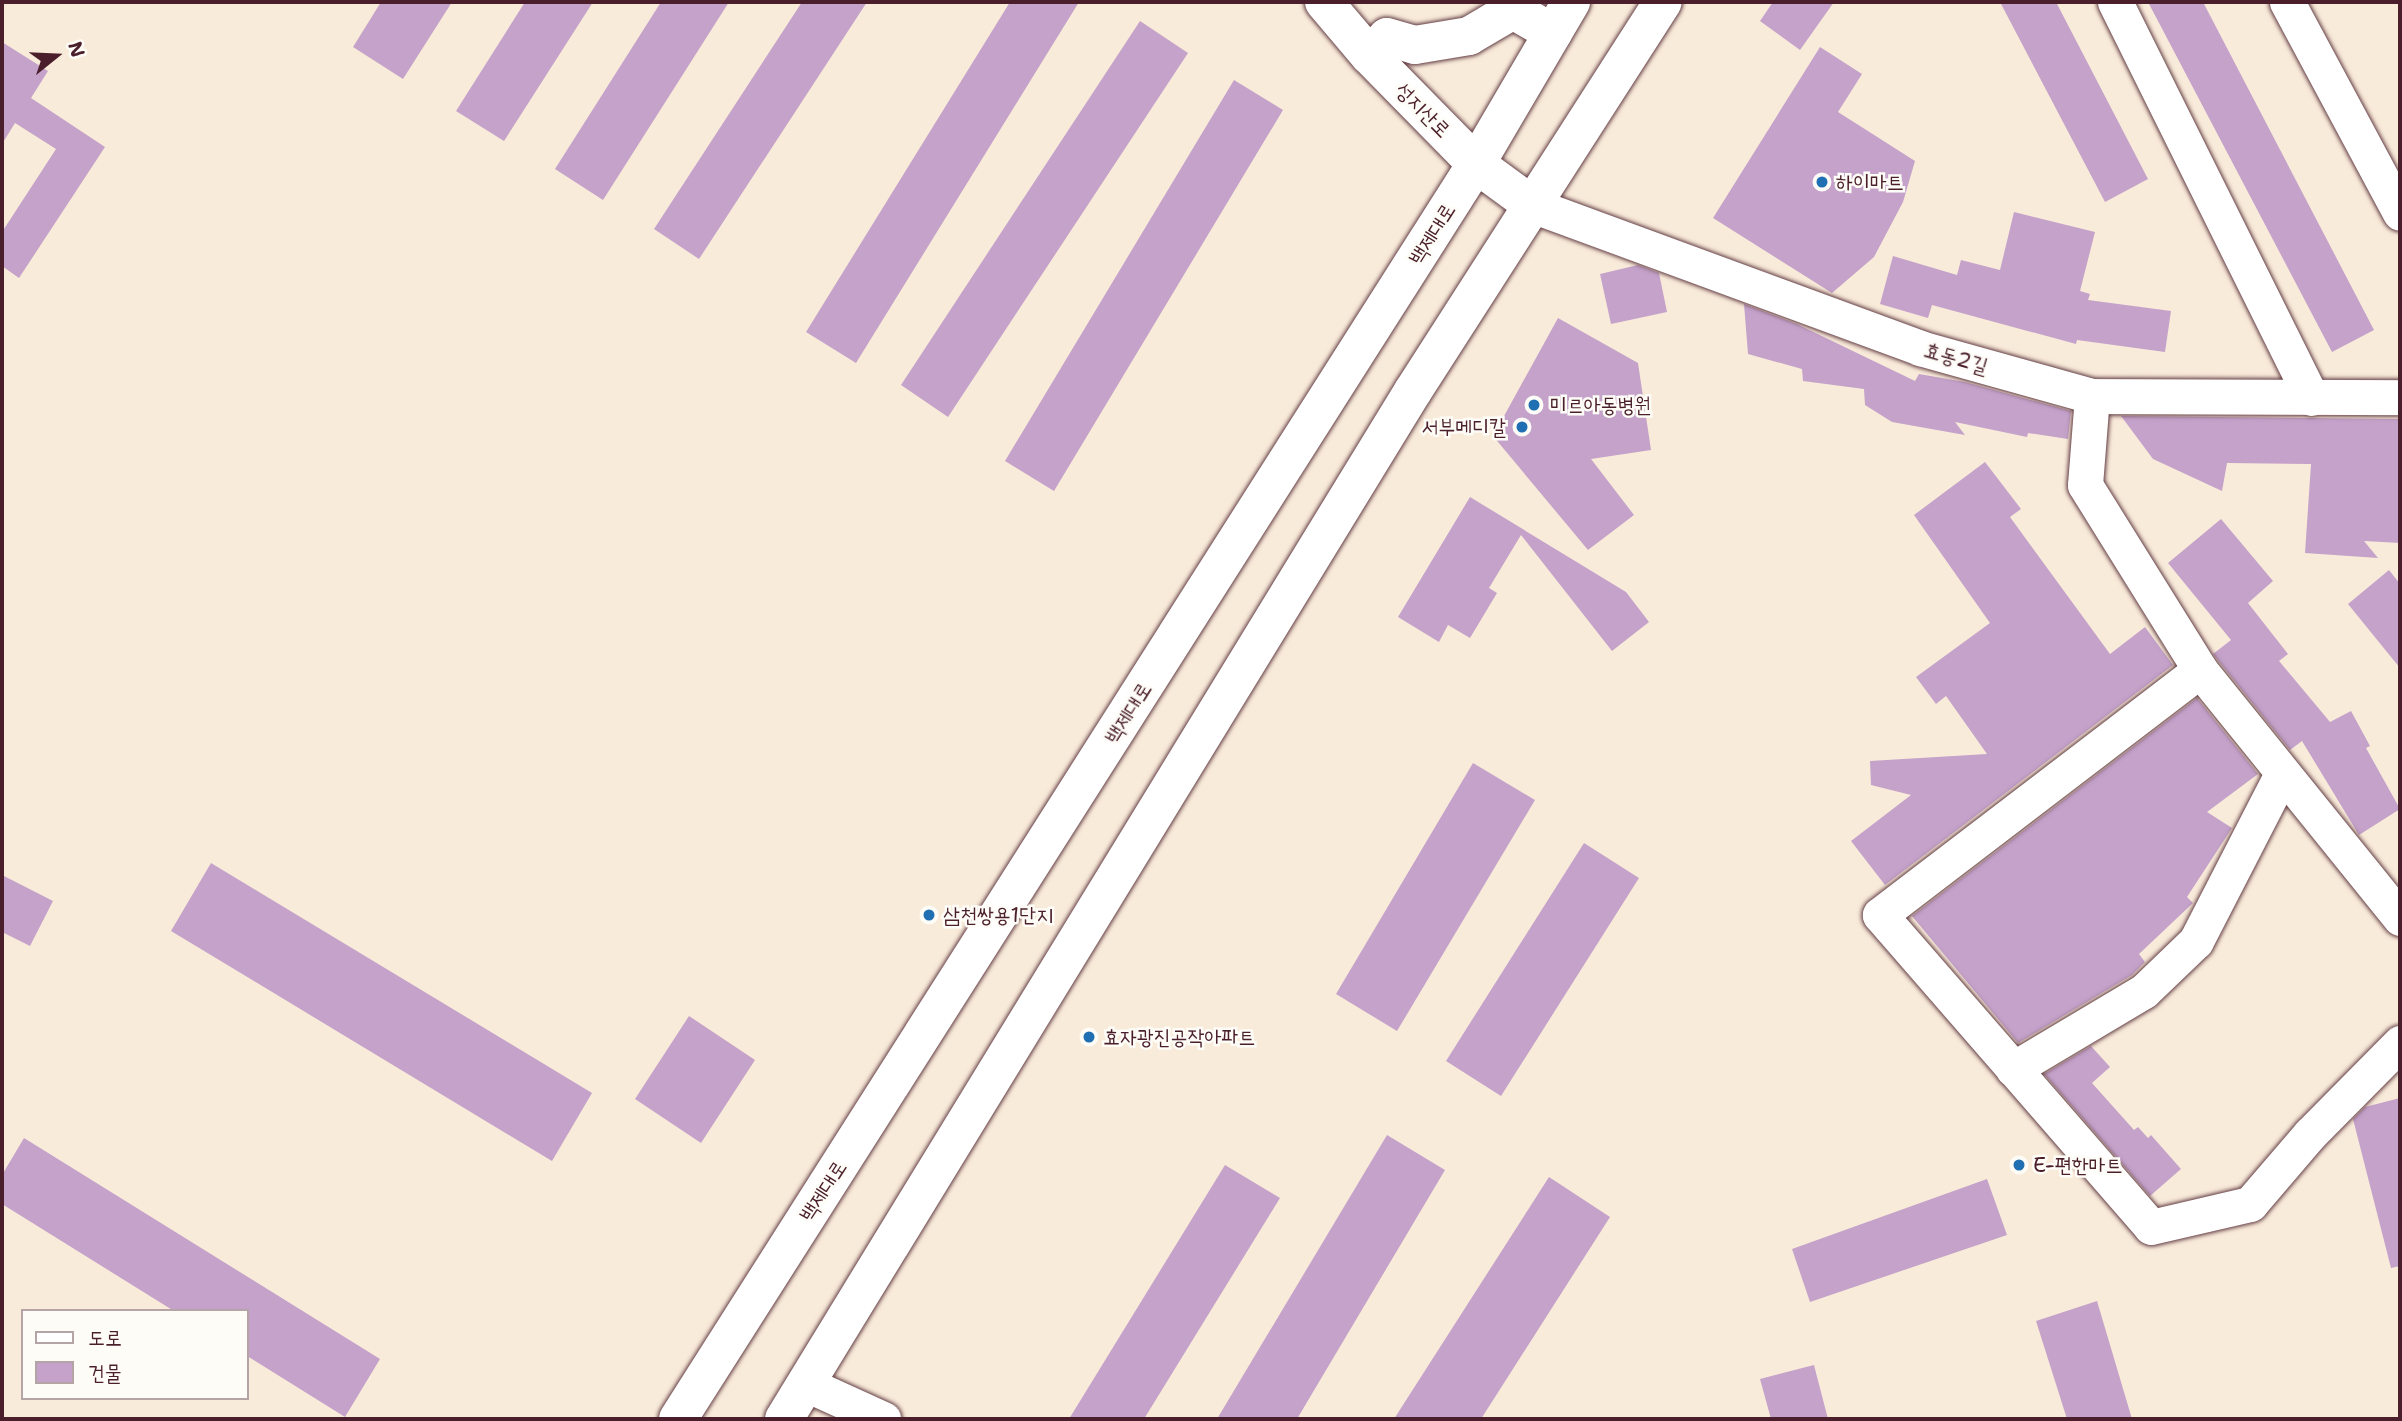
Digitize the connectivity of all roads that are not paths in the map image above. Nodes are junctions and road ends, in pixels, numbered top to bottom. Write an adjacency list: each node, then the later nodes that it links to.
1 (1324, 2): 6 (street, 성지산로)
2 (1663, 2): 8 (street)
3 (2115, 2): 12 (street)
4 (2287, 2): 9 (street)
5 (1562, 17): 6 (street); 7 (street, 백제대로)
6 (1369, 55): 7 (street, 성지산로)
7 (1476, 164): 8 (street, 성지산로); 19 (street, 백제대로)
8 (1532, 205): 10 (street, 효동2길); 18 (street)
9 (2400, 213)
10 (2092, 396): 12 (street, 효동2길); 13 (street)
11 (2400, 397): 12 (street, 효동2길)
12 (2312, 398)
13 (2200, 670): 14 (street); 17 (street)
14 (2282, 774): 15 (street); 17 (street)
15 (2400, 918)
16 (2400, 1043): 17 (street)
17 (2013, 1069)
18 (806, 1384): 20 (street); 21 (street)
19 (677, 1419)
20 (784, 1419)
21 (883, 1419)

